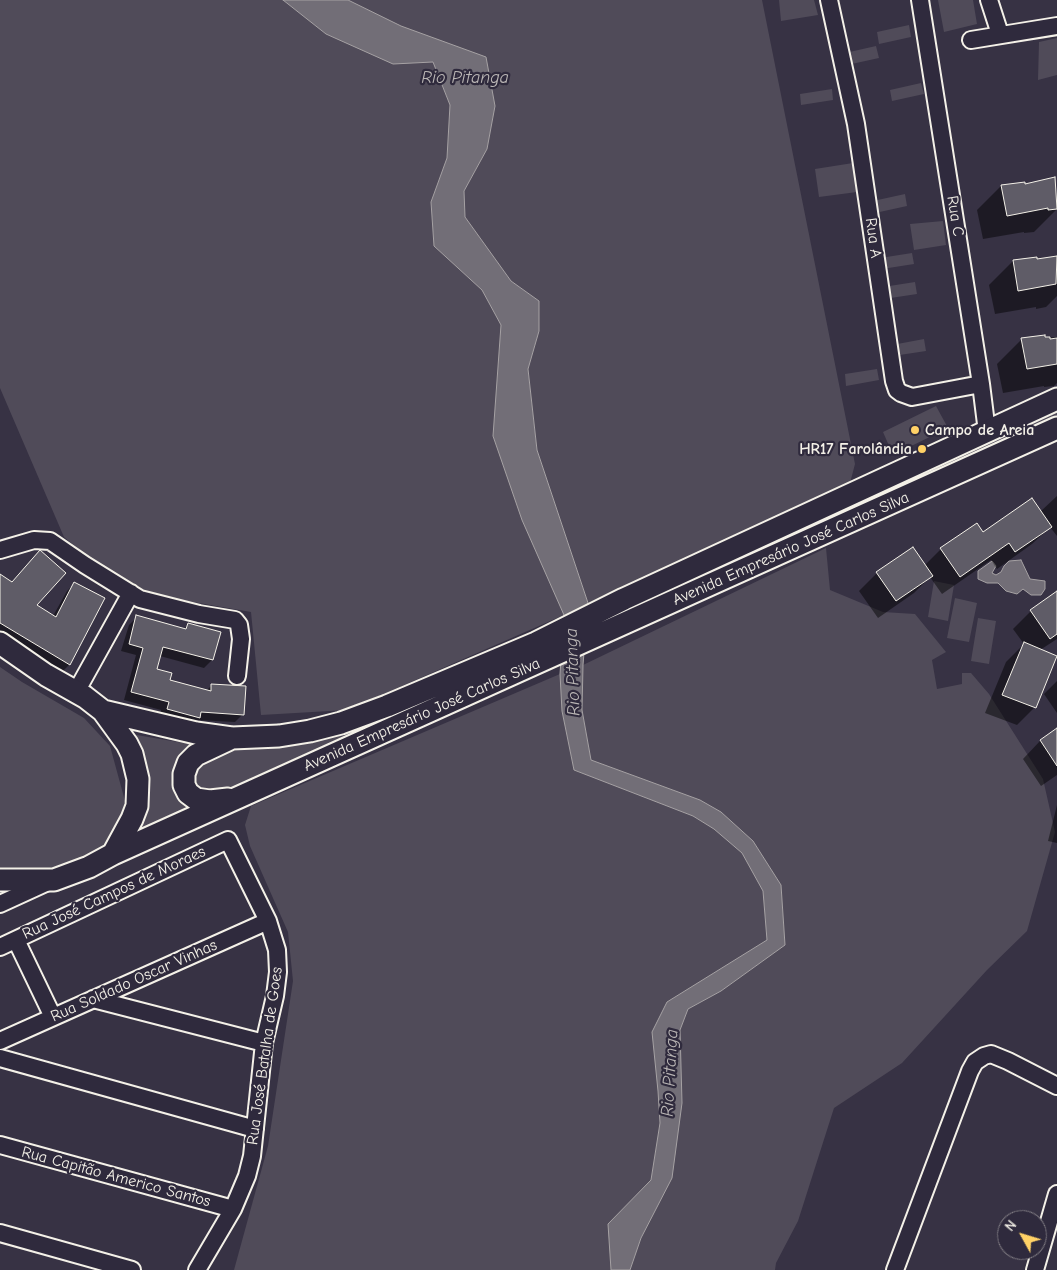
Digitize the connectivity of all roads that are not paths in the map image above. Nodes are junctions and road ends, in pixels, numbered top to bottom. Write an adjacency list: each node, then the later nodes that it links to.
1 (829, 0): 7 (street, Rua A)
2 (920, 0): 7 (street, Rua C)
3 (989, 0): 5 (street)
4 (1057, 26): 5 (street)
5 (1000, 34): 6 (street)
6 (971, 40)
7 (981, 384): 10 (street, Rua C)
8 (1057, 399): 10 (main road, Avenida Empresário José Carlos Silva)
9 (1057, 428): 14 (main road, Avenida Empresário José Carlos Silva)
10 (987, 432): 14 (main road, Avenida Empresário José Carlos Silva)
11 (0, 550): 12 (street)
12 (131, 593): 15 (street); 16 (street)
13 (0, 643): 16 (main road, Avenida Empresário José Carlos Silva)
14 (543, 650): 18 (main road, Avenida Empresário José Carlos Silva); 19 (main road, Avenida Empresário José Carlos Silva)
15 (237, 676)
16 (76, 692): 17 (main road, Avenida Empresário José Carlos Silva)
17 (102, 711): 18 (main road, Avenida Empresário José Carlos Silva); 21 (main road)
18 (232, 738): 19 (main road)
19 (236, 799): 21 (main road, Avenida Empresário José Carlos Silva)
20 (228, 840): 25 (street, Rua José Batalha de Goes); 26 (street, Rua José Campos de Moraes)
21 (112, 854): 23 (main road, Avenida Empresário José Carlos Silva)
22 (0, 880): 23 (main road, Avenida Empresário José Carlos Silva)
23 (54, 880): 24 (street)
24 (0, 904)
25 (268, 921): 28 (street, Rua Soldado Oscar Vinhas); 31 (street, Rua José Batalha de Goes)
26 (16, 940): 27 (street, Rua José Campos de Moraes); 29 (street)
27 (0, 947)
28 (93, 1000): 29 (street, Rua Soldado Oscar Vinhas); 31 (street)
29 (53, 1017): 30 (street, Rua Soldado Oscar Vinhas)
30 (0, 1041)
31 (264, 1043): 34 (street, Rua José Batalha de Goes)
32 (0, 1058): 34 (street)
33 (1057, 1086): 41 (street)
34 (254, 1129): 37 (street, Rua José Batalha de Goes)
35 (0, 1145): 37 (street, Rua Capitão Americo Santos)
36 (1057, 1194): 42 (street)
37 (233, 1209): 40 (street, Rua José Batalha de Goes)
38 (0, 1233): 39 (street)
39 (132, 1270)
40 (197, 1270)
41 (895, 1270)
42 (1035, 1270)

